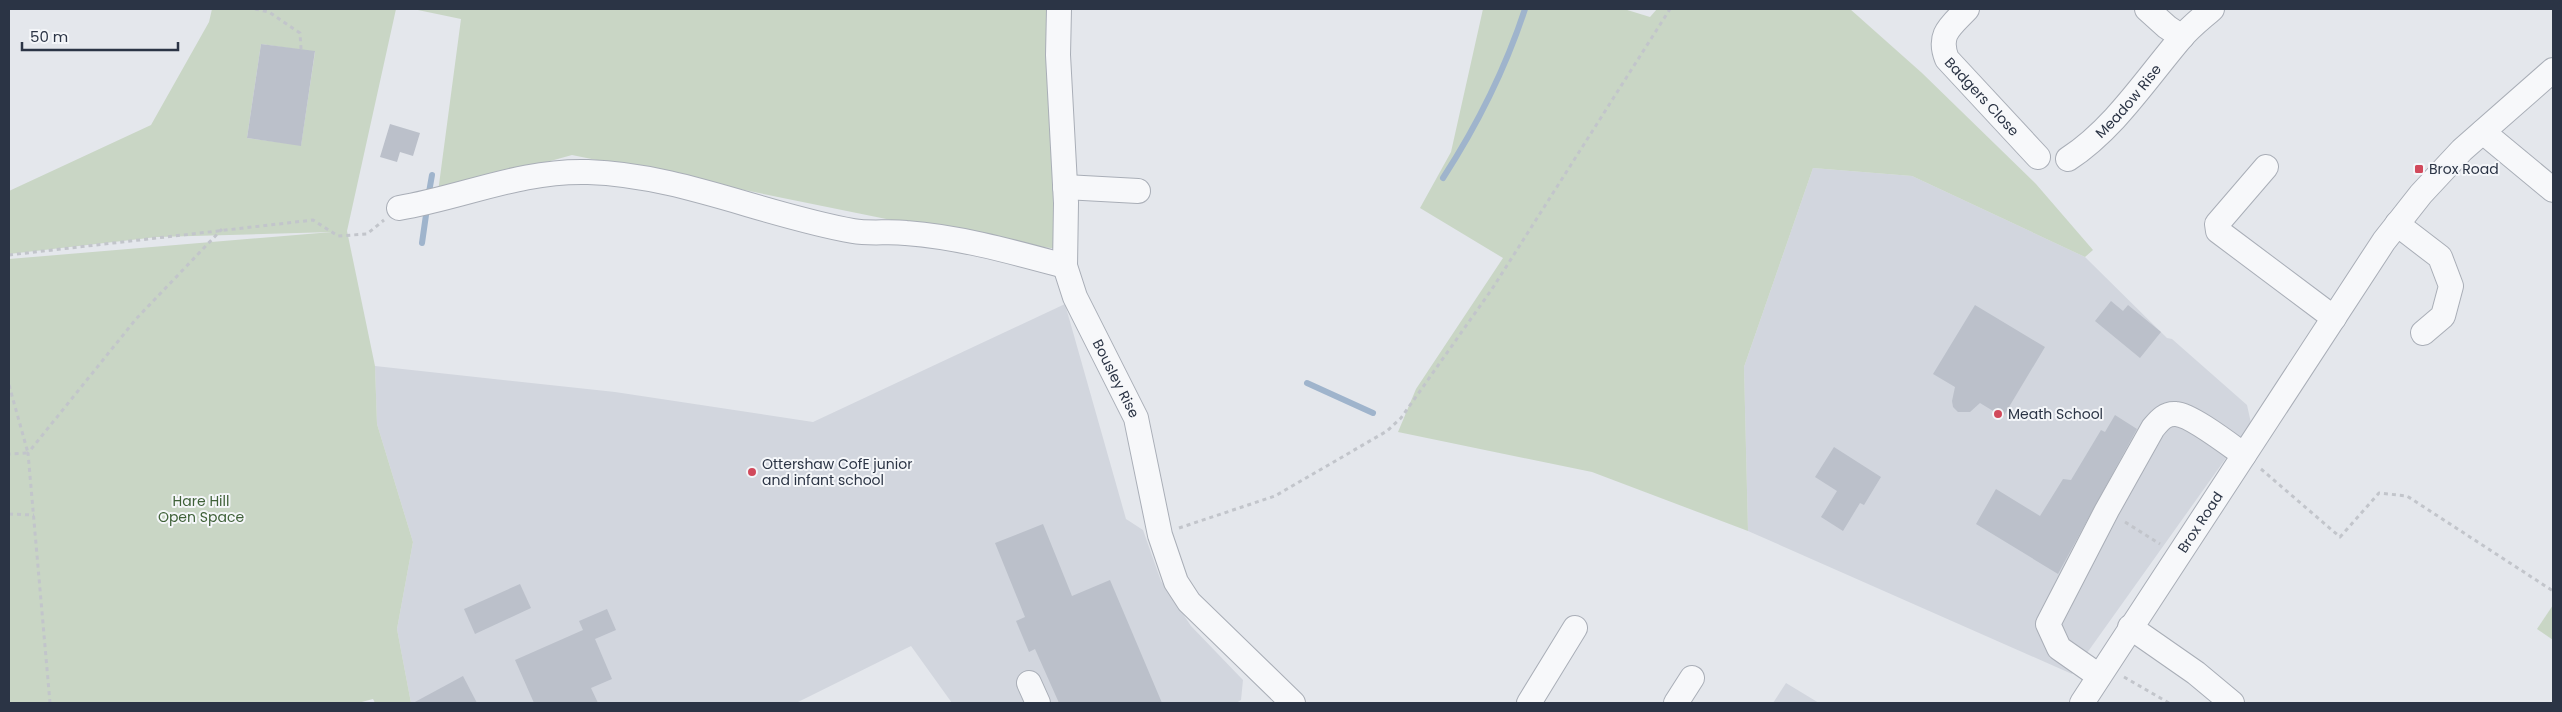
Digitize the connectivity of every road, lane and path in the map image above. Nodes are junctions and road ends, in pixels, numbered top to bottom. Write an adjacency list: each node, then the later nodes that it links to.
1 (255, 9): 8 (path)
2 (1059, 9): 14 (street, Bousley Rise)
3 (1670, 9): 31 (path)
4 (1967, 9): 11 (street, Badgers Close)
5 (2147, 9): 7 (street)
6 (2212, 9): 7 (street, Meadow Rise)
7 (2182, 36): 12 (street, Meadow Rise)
8 (301, 49)
9 (2553, 70): 10 (street, Brox Road)
10 (2483, 132): 15 (street); 18 (street, Brox Road)
11 (2038, 157)
12 (2068, 159)
13 (2266, 167): 22 (street)
14 (1065, 187): 16 (street); 21 (street, Bousley Rise)
15 (2553, 190)
16 (1138, 191)
17 (419, 204): 19 (path); 21 (street)
18 (2397, 224): 22 (street, Brox Road); 23 (street)
19 (222, 229): 20 (path); 25 (path)
20 (9, 255)
21 (1065, 266): 31 (street, Bousley Rise)
22 (2334, 318): 27 (street, Brox Road)
23 (2423, 333)
24 (9, 385): 25 (path)
25 (28, 453): 26 (path); 30 (path)
26 (9, 454)
27 (2244, 455): 28 (street); 32 (street, Brox Road); 33 (path)
28 (2106, 510): 32 (path); 36 (street)
29 (9, 514): 30 (path)
30 (34, 515): 39 (path)
31 (1160, 534): 38 (street, Bousley Rise)
32 (2177, 555): 34 (street, Brox Road)
33 (2553, 591)
34 (2130, 627): 36 (street, Brox Road); 44 (street)
35 (1575, 628): 40 (street)
36 (2102, 671): 42 (street, Brox Road); 43 (path)
37 (1692, 678): 41 (street)
38 (1283, 700)
39 (50, 703)
40 (1528, 703)
41 (1676, 703)
42 (2082, 703)
43 (2168, 703)
44 (2232, 703)

